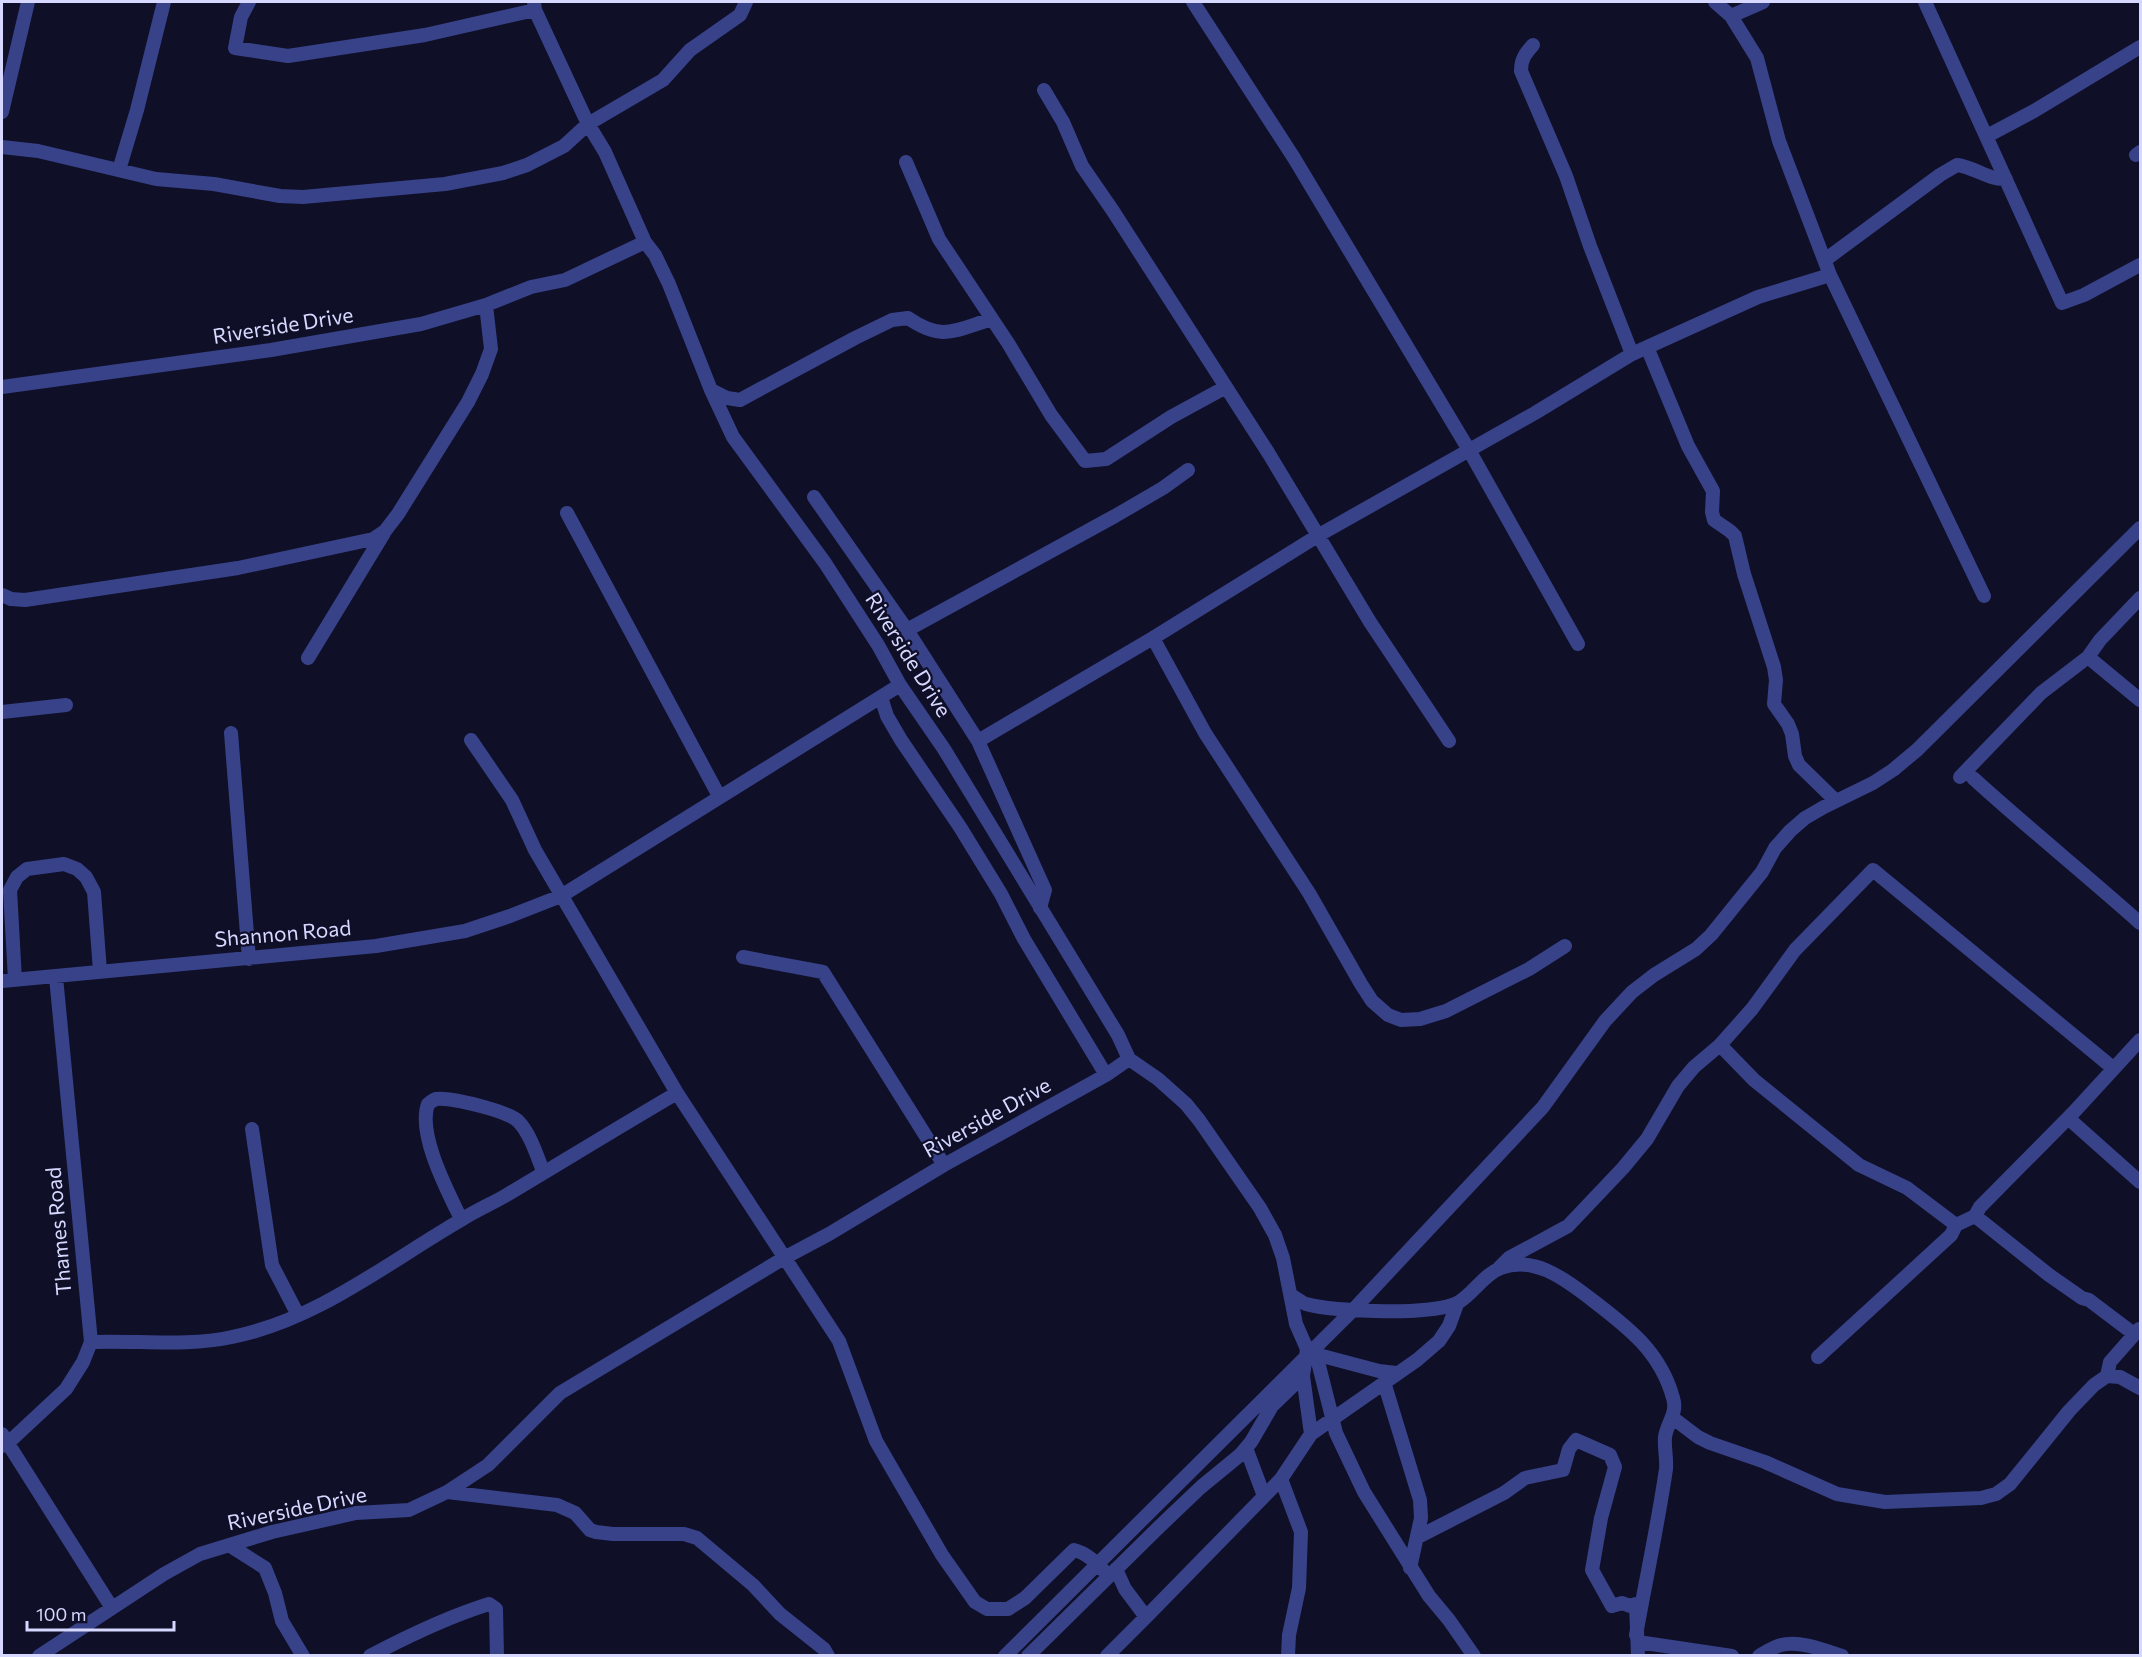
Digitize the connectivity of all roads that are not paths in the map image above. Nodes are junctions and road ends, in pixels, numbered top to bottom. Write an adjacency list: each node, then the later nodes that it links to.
1 (28, 2): 14 (street)
2 (164, 2): 19 (street)
3 (249, 2): 9 (street)
4 (746, 2): 15 (street)
5 (1193, 2): 32 (street)
6 (1715, 2): 10 (street)
7 (1763, 2): 10 (street)
8 (1925, 2): 16 (street)
9 (535, 6): 15 (street, Riverside Drive)
10 (1731, 16): 22 (street)
11 (1533, 45): 28 (street)
12 (2140, 47): 16 (street)
13 (1044, 90): 30 (street)
14 (2, 112)
15 (588, 124): 19 (street); 21 (street, Riverside Drive)
16 (1987, 136): 20 (street)
17 (2, 147): 19 (street)
18 (906, 162): 26 (street)
19 (119, 170)
20 (2006, 179): 22 (street); 23 (street)
21 (645, 242): 25 (street, Riverside Drive); 31 (street, Riverside Drive)
22 (1825, 260): 24 (street)
23 (2140, 265)
24 (1830, 275): 27 (street); 42 (street)
25 (486, 305): 29 (street, Riverside Drive); 37 (street)
26 (992, 319): 30 (street); 31 (street)
27 (1647, 347): 28 (street); 59 (street)
28 (1632, 354): 32 (street)
29 (2, 387)
30 (1226, 387): 38 (street)
31 (711, 390): 49 (street, Riverside Drive)
32 (1468, 450): 38 (street); 46 (street)
33 (1188, 470): 44 (street)
34 (814, 497): 44 (street)
35 (567, 513): 58 (street)
36 (2140, 528): 59 (street)
37 (385, 531): 39 (street); 40 (street)
38 (1319, 535): 45 (street); 57 (street)
39 (357, 543): 40 (street); 41 (street)
40 (363, 566): 48 (street)
41 (2, 595)
42 (1984, 596)
43 (2140, 598): 47 (street)
44 (907, 630): 56 (street)
45 (1153, 638): 56 (street); 63 (street)
46 (1578, 644)
47 (2088, 657): 51 (street); 62 (street)
48 (308, 658)
49 (900, 685): 50 (street, Shannon Road); 61 (street, Riverside Drive)
50 (880, 697): 58 (street, Shannon Road); 73 (street)
51 (2140, 700)
52 (66, 705): 53 (street)
53 (2, 712)
54 (231, 733): 65 (street)
55 (471, 740): 60 (street)
56 (978, 741): 61 (street)
57 (1449, 741)
58 (719, 796): 60 (street, Shannon Road)
59 (1836, 801): 87 (street)
60 (561, 896): 65 (street, Shannon Road); 74 (street)
61 (1040, 908): 71 (street, Riverside Drive)
62 (2140, 923)
63 (1565, 946)
64 (743, 957): 77 (street)
65 (249, 959): 66 (street, Shannon Road)
66 (100, 971): 67 (street, Shannon Road); 68 (street)
67 (56, 977): 68 (street, Shannon Road); 90 (street, Thames Road)
68 (8, 981)
69 (2140, 1040): 72 (street)
70 (1720, 1045): 72 (street); 82 (street); 84 (street)
71 (1129, 1059): 73 (street, Riverside Drive); 85 (street)
72 (2113, 1068): 75 (street)
73 (1106, 1075): 77 (street, Riverside Drive)
74 (677, 1093): 78 (street); 83 (street)
75 (2068, 1118): 79 (street); 80 (street)
76 (252, 1129): 88 (street)
77 (944, 1165): 83 (street, Riverside Drive)
78 (543, 1172): 81 (street); 81 (street)
79 (2140, 1182)
80 (1975, 1216): 82 (street); 89 (street)
81 (462, 1220): 88 (street)
82 (1956, 1225): 92 (street)
83 (784, 1258): 104 (street, Riverside Drive); 108 (street)
84 (1499, 1268): 86 (street); 98 (street)
85 (1291, 1295): 87 (street); 91 (street)
86 (1457, 1304): 87 (street); 93 (street)
87 (1353, 1310): 91 (street)
88 (298, 1315): 90 (street)
89 (2138, 1330): 95 (street)
90 (91, 1342): 101 (street)
91 (1311, 1353): 93 (street); 94 (street); 99 (street); 108 (street)
92 (1818, 1357)
93 (1396, 1373): 96 (street)
94 (1303, 1376): 100 (street); 102 (street)
95 (2107, 1376): 97 (street); 98 (street)
96 (1384, 1382): 99 (street); 106 (street)
97 (2140, 1388)
98 (1673, 1418): 113 (street)
99 (1333, 1420): 100 (street); 109 (street)
100 (1311, 1434): 103 (street)
101 (4, 1441): 111 (street)
102 (1246, 1448): 105 (street); 110 (street)
103 (1281, 1479): 105 (street); 122 (street)
104 (447, 1492): 107 (street, Riverside Drive); 118 (street)
105 (1264, 1496): 112 (street)
106 (1418, 1537): 109 (street); 113 (street)
107 (230, 1545): 111 (street, Riverside Drive); 115 (street)
108 (1096, 1563): 110 (street); 119 (street)
109 (1410, 1568): 123 (street)
110 (1112, 1572): 112 (street); 120 (street)
111 (112, 1608): 114 (street, Riverside Drive)
112 (1146, 1617): 121 (street)
113 (1638, 1644): 124 (street)
114 (39, 1656)
115 (303, 1656)
116 (369, 1656): 117 (street)
117 (497, 1656)
118 (828, 1656)
119 (1005, 1656)
120 (1028, 1656)
121 (1107, 1656)
122 (1288, 1656)
123 (1474, 1656)
124 (1732, 1656)
125 (1759, 1656): 126 (street)
126 (1842, 1656)

